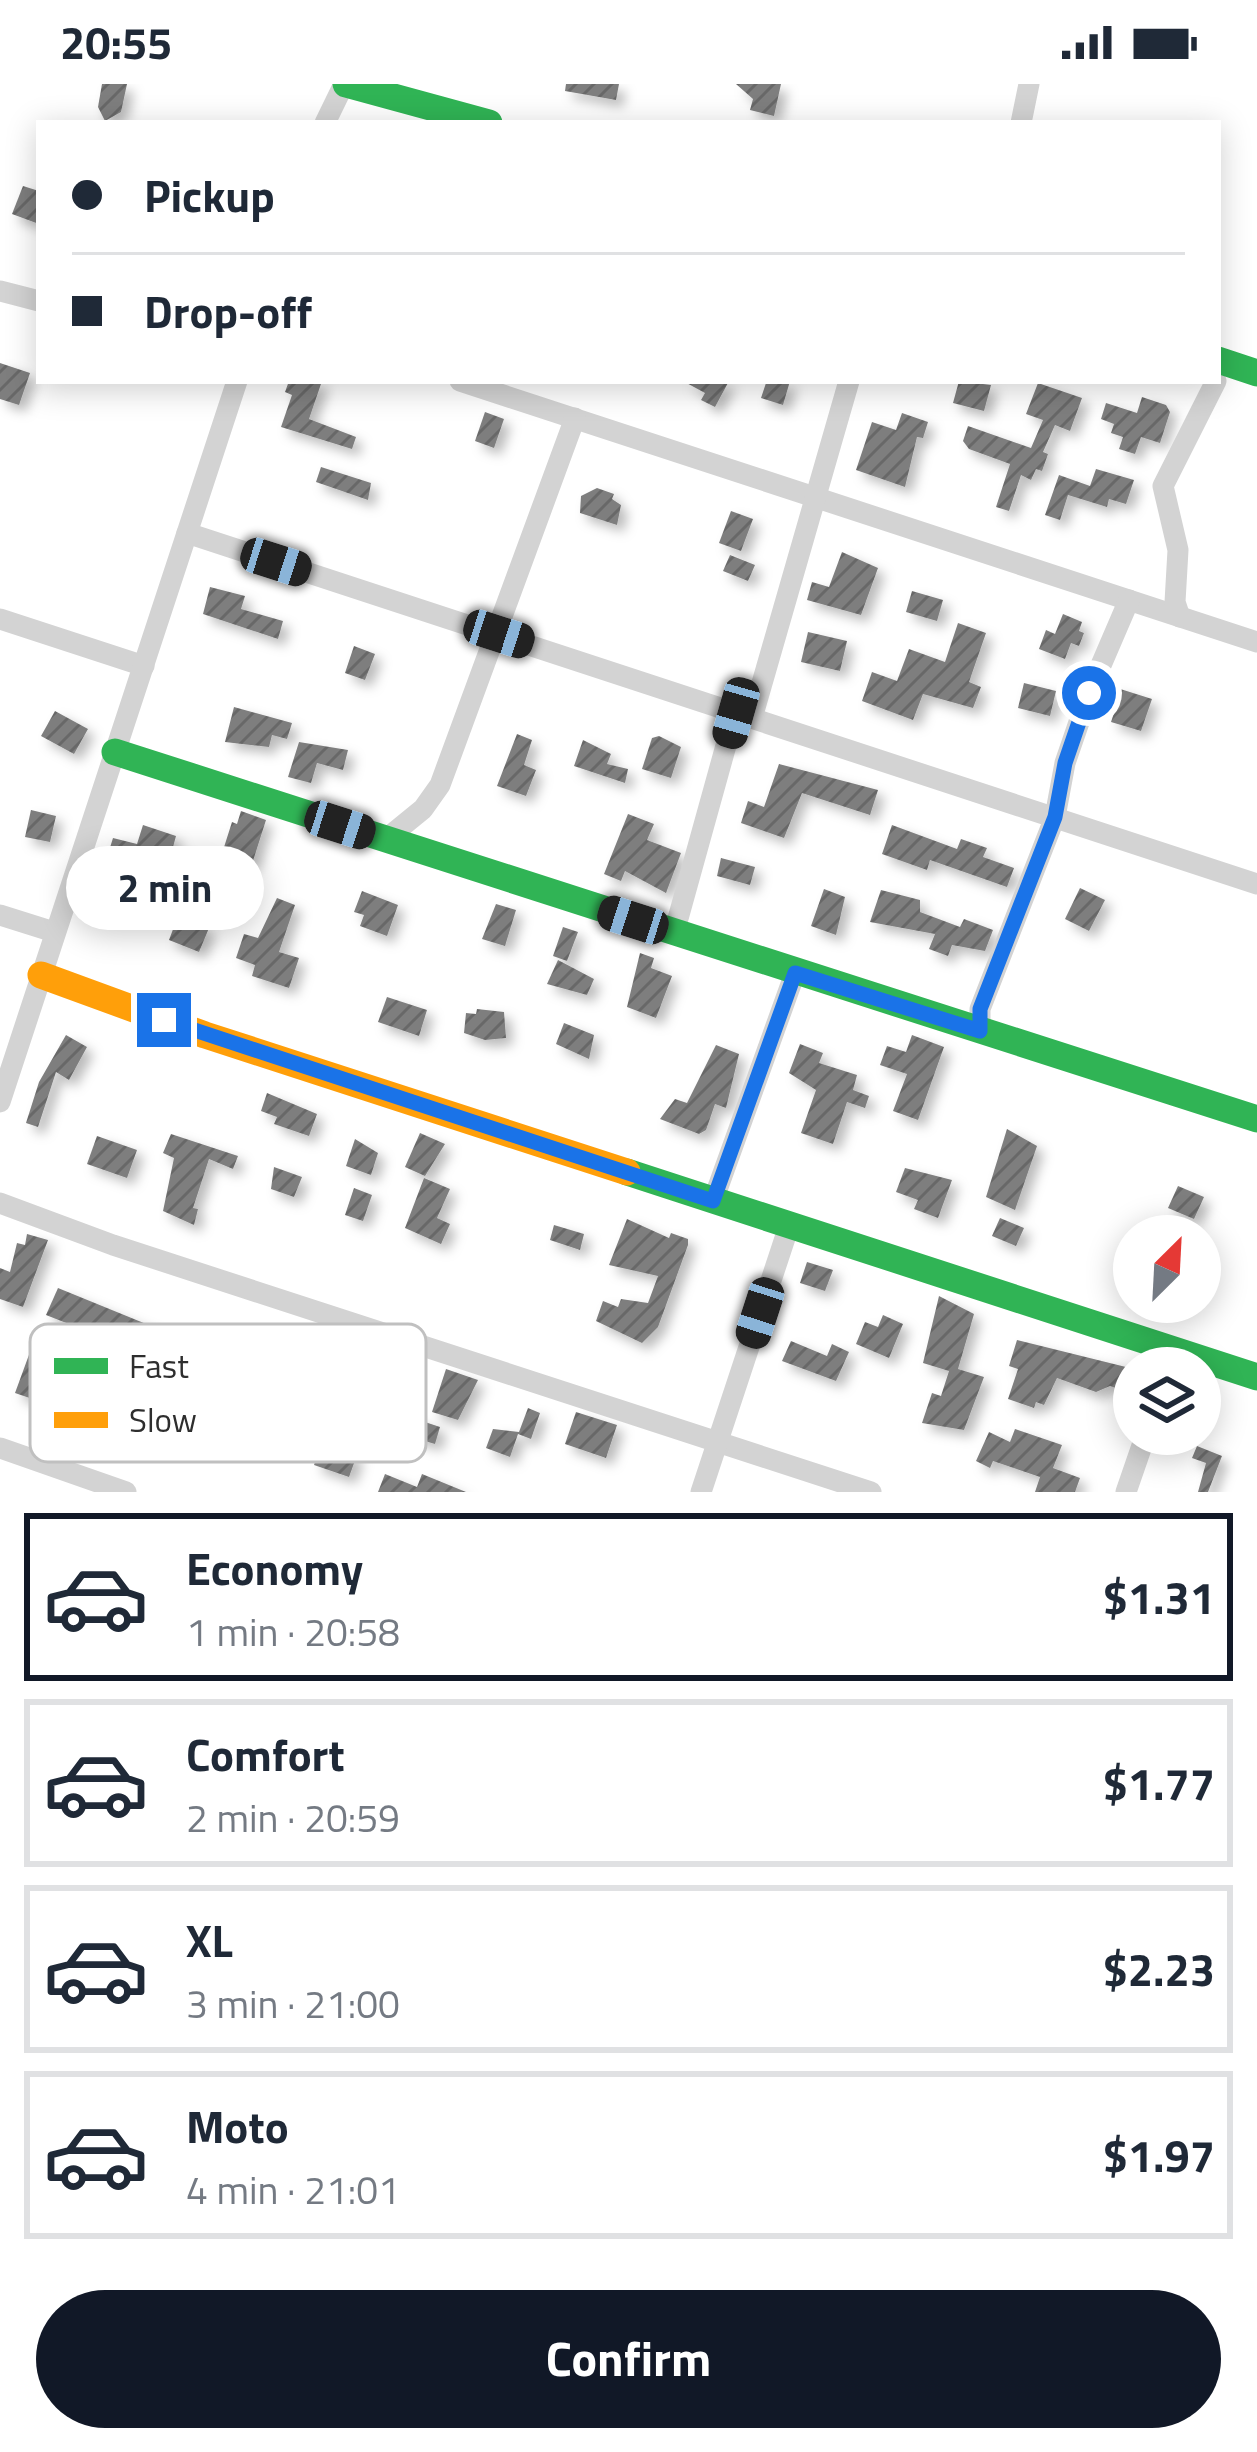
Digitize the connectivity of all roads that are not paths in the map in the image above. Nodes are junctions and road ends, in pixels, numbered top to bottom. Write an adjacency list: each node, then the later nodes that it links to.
1 (345, 84): 3 (street); 4 (street)
2 (1029, 84): 5 (street)
3 (327, 120)
4 (478, 120)
5 (1022, 120)
6 (0, 291): 7 (street)
7 (36, 300)
8 (1221, 370): 9 (street)
9 (1257, 373)
10 (236, 384): 16 (street)
11 (469, 384): 14 (street)
12 (848, 384): 15 (street)
13 (1212, 384): 18 (street)
14 (575, 418): 15 (street); 20 (street)
15 (815, 496): 17 (street); 23 (street)
16 (187, 533): 20 (street); 22 (street)
17 (1129, 600): 18 (street); 25 (street)
18 (1180, 617): 21 (street)
19 (0, 619): 22 (street)
20 (499, 634): 23 (street); 26 (street)
21 (1257, 642)
22 (144, 666): 24 (street)
23 (744, 716): 25 (street); 30 (street)
24 (115, 752): 26 (street); 29 (street)
25 (1055, 817): 27 (street); 33 (street)
26 (385, 840): 30 (street)
27 (1257, 884)
28 (0, 915): 29 (street)
29 (54, 932): 32 (street)
30 (674, 933): 31 (street)
31 (795, 973): 33 (street); 36 (street)
32 (41, 975): 34 (street); 36 (street)
33 (980, 1031): 35 (street)
34 (0, 1102)
35 (1257, 1119)
36 (713, 1201): 38 (street)
37 (0, 1203): 39 (street)
38 (789, 1226): 41 (street); 44 (street)
39 (359, 1324)
40 (426, 1347): 44 (street)
41 (1134, 1347)
42 (1221, 1364): 43 (street)
43 (1254, 1367)
44 (718, 1445): 50 (street); 51 (street)
45 (0, 1448): 47 (street)
46 (1139, 1455): 52 (street)
47 (30, 1459)
48 (39, 1462): 49 (street)
49 (116, 1490)
50 (701, 1492)
51 (871, 1492)
52 (1126, 1492)

